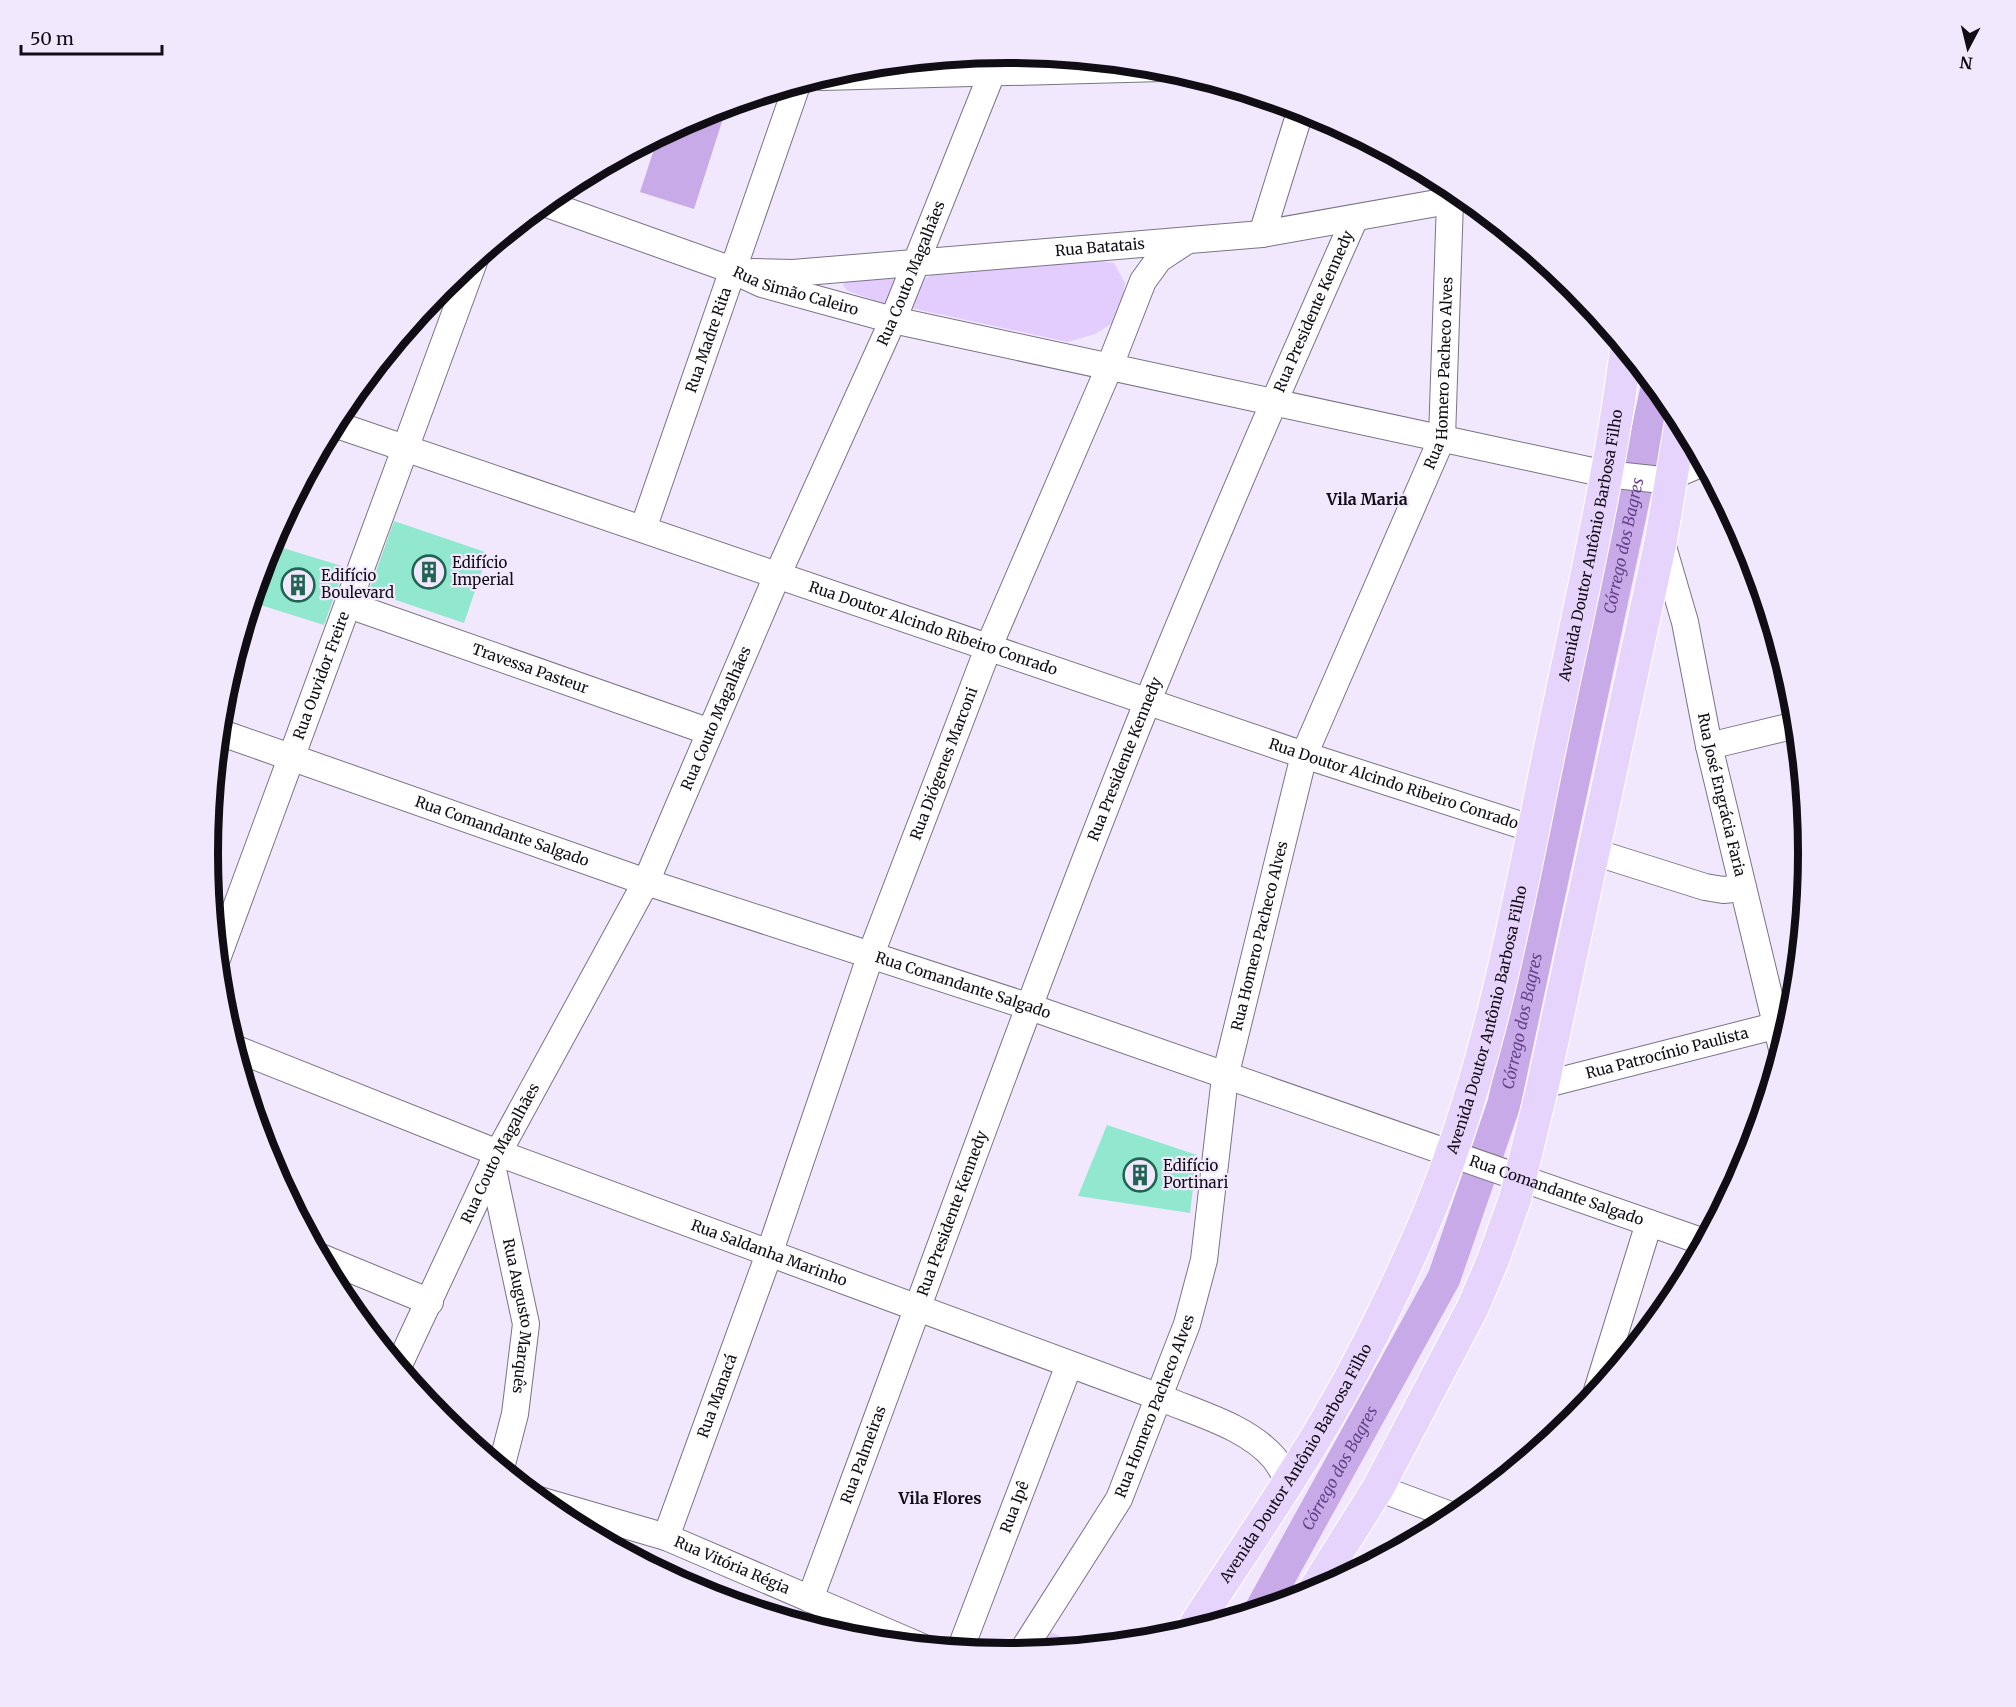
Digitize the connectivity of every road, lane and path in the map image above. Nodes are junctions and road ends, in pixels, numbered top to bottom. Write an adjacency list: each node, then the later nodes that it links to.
1 (997, 63): 15 (street, Rua Couto Magalhães)
2 (1003, 63): 4 (street)
3 (987, 64): 5 (street)
4 (1048, 65)
5 (900, 71)
6 (794, 93): 16 (street, Rua Madre Rita)
7 (1298, 118): 12 (street)
8 (1454, 201): 11 (street, Rua Batatais)
9 (1458, 204): 28 (street, Rua Homero Pacheco Alves)
10 (554, 207): 16 (street, Rua Simão Caleiro)
11 (1355, 218): 12 (street, Rua Batatais); 25 (street, Rua Presidente Kennedy)
12 (1262, 234): 13 (street, Rua Batatais)
13 (1185, 242): 14 (street, Rua Batatais); 18 (street, Rua Diógenes Marconi)
14 (1123, 246): 15 (street, Rua Batatais); 18 (street)
15 (916, 262): 16 (street, Rua Batatais); 19 (street, Rua Couto Magalhães)
16 (732, 270): 19 (street, Rua Simão Caleiro); 33 (street, Rua Madre Rita)
17 (468, 277): 29 (street, Rua Ouvidor Freire)
18 (1143, 281): 20 (street, Rua Diógenes Marconi)
19 (893, 321): 21 (street, Rua Simão Caleiro); 35 (street, Rua Couto Magalhães)
20 (1122, 335): 21 (street, Rua Simão Caleiro); 23 (street, Rua Diógenes Marconi); 24 (street)
21 (1055, 356): 23 (street, Rua Simão Caleiro)
22 (1625, 360): 31 (main road, Avenida Doutor Antônio Barbosa Filho)
23 (1109, 368): 24 (street, Rua Simão Caleiro); 37 (street, Rua Diógenes Marconi)
24 (1140, 374): 25 (street, Rua Simão Caleiro)
25 (1272, 404): 28 (street, Rua Simão Caleiro); 38 (street, Rua Presidente Kennedy)
26 (343, 427): 29 (street, Rua Doutor Alcindo Ribeiro Conrado)
27 (1677, 433): 32 (main road)
28 (1442, 438): 31 (street, Rua Simão Caleiro); 43 (street, Rua Homero Pacheco Alves)
29 (404, 448): 33 (street, Rua Doutor Alcindo Ribeiro Conrado); 36 (street, Rua Ouvidor Freire)
30 (1697, 465): 32 (street)
31 (1611, 475): 32 (street, Rua Simão Caleiro); 45 (main road, Avenida Doutor Antônio Barbosa Filho)
32 (1661, 480): 34 (main road)
33 (643, 529): 35 (street, Rua Doutor Alcindo Ribeiro Conrado)
34 (1661, 540): 42 (street, Rua José Engrácia Faria); 46 (main road)
35 (777, 576): 37 (street, Rua Doutor Alcindo Ribeiro Conrado); 40 (street, Rua Couto Magalhães)
36 (349, 605): 40 (street, Travessa Pasteur); 44 (street, Rua Ouvidor Freire)
37 (989, 646): 38 (street, Rua Doutor Alcindo Ribeiro Conrado); 50 (street, Rua Diógenes Marconi)
38 (1149, 700): 43 (street, Rua Doutor Alcindo Ribeiro Conrado); 51 (street, Rua Presidente Kennedy)
39 (1788, 727): 42 (street)
40 (710, 732): 47 (street, Rua Couto Magalhães)
41 (227, 735): 44 (street, Rua Comandante Salgado)
42 (1709, 746): 48 (street, Rua José Engrácia Faria)
43 (1304, 754): 45 (street, Rua Doutor Alcindo Ribeiro Conrado); 55 (street, Rua Homero Pacheco Alves)
44 (292, 758): 47 (street, Rua Comandante Salgado); 49 (street, Rua Ouvidor Freire)
45 (1533, 829): 57 (main road, Avenida Doutor Antônio Barbosa Filho)
46 (1594, 852): 48 (street); 56 (main road)
47 (646, 882): 50 (street, Rua Comandante Salgado); 58 (street, Rua Couto Magalhães)
48 (1743, 888): 52 (street, Rua José Engrácia Faria)
49 (223, 944)
50 (871, 954): 51 (street, Rua Comandante Salgado); 62 (street, Rua Diógenes Marconi)
51 (1030, 1007): 55 (street, Rua Comandante Salgado); 65 (street, Rua Presidente Kennedy)
52 (1780, 1021)
53 (1777, 1033): 56 (street, Rua Patrocínio Paulista)
54 (243, 1052): 58 (street, Rua Saldanha Marinho)
55 (1225, 1077): 57 (street, Rua Comandante Salgado); 69 (street, Rua Homero Pacheco Alves)
56 (1543, 1085): 59 (main road)
57 (1458, 1156): 59 (street, Rua Comandante Salgado); 71 (main road, Avenida Doutor Antônio Barbosa Filho)
58 (495, 1159): 62 (street, Rua Saldanha Marinho); 64 (street, Rua Couto Magalhães); 70 (street, Rua Augusto Marquês)
59 (1511, 1176): 60 (street, Rua Comandante Salgado); 72 (main road)
60 (1649, 1223): 61 (street, Rua Comandante Salgado); 68 (street)
61 (1698, 1240)
62 (769, 1254): 65 (street, Rua Saldanha Marinho); 75 (street, Rua Manacá)
63 (331, 1261): 64 (street)
64 (430, 1302): 66 (street, Rua Couto Magalhães)
65 (918, 1310): 67 (street, Rua Saldanha Marinho); 77 (street, Rua Palmeiras)
66 (402, 1361)
67 (1069, 1365): 69 (street, Rua Saldanha Marinho); 80 (street, Rua Ipê)
68 (1602, 1375)
69 (1159, 1397): 71 (street, Rua Saldanha Marinho); 81 (street, Rua Homero Pacheco Alves)
70 (503, 1461)
71 (1289, 1481): 78 (main road, Avenida Doutor Antônio Barbosa Filho)
72 (1378, 1488): 74 (street); 76 (main road)
73 (564, 1507): 75 (street, Rua Vitória Régia)
74 (1444, 1513)
75 (666, 1537): 77 (street, Rua Vitória Régia)
76 (1320, 1580)
77 (810, 1599): 79 (street, Rua Vitória Régia)
78 (1198, 1621)
79 (895, 1635)
80 (963, 1642)
81 (1027, 1643)

